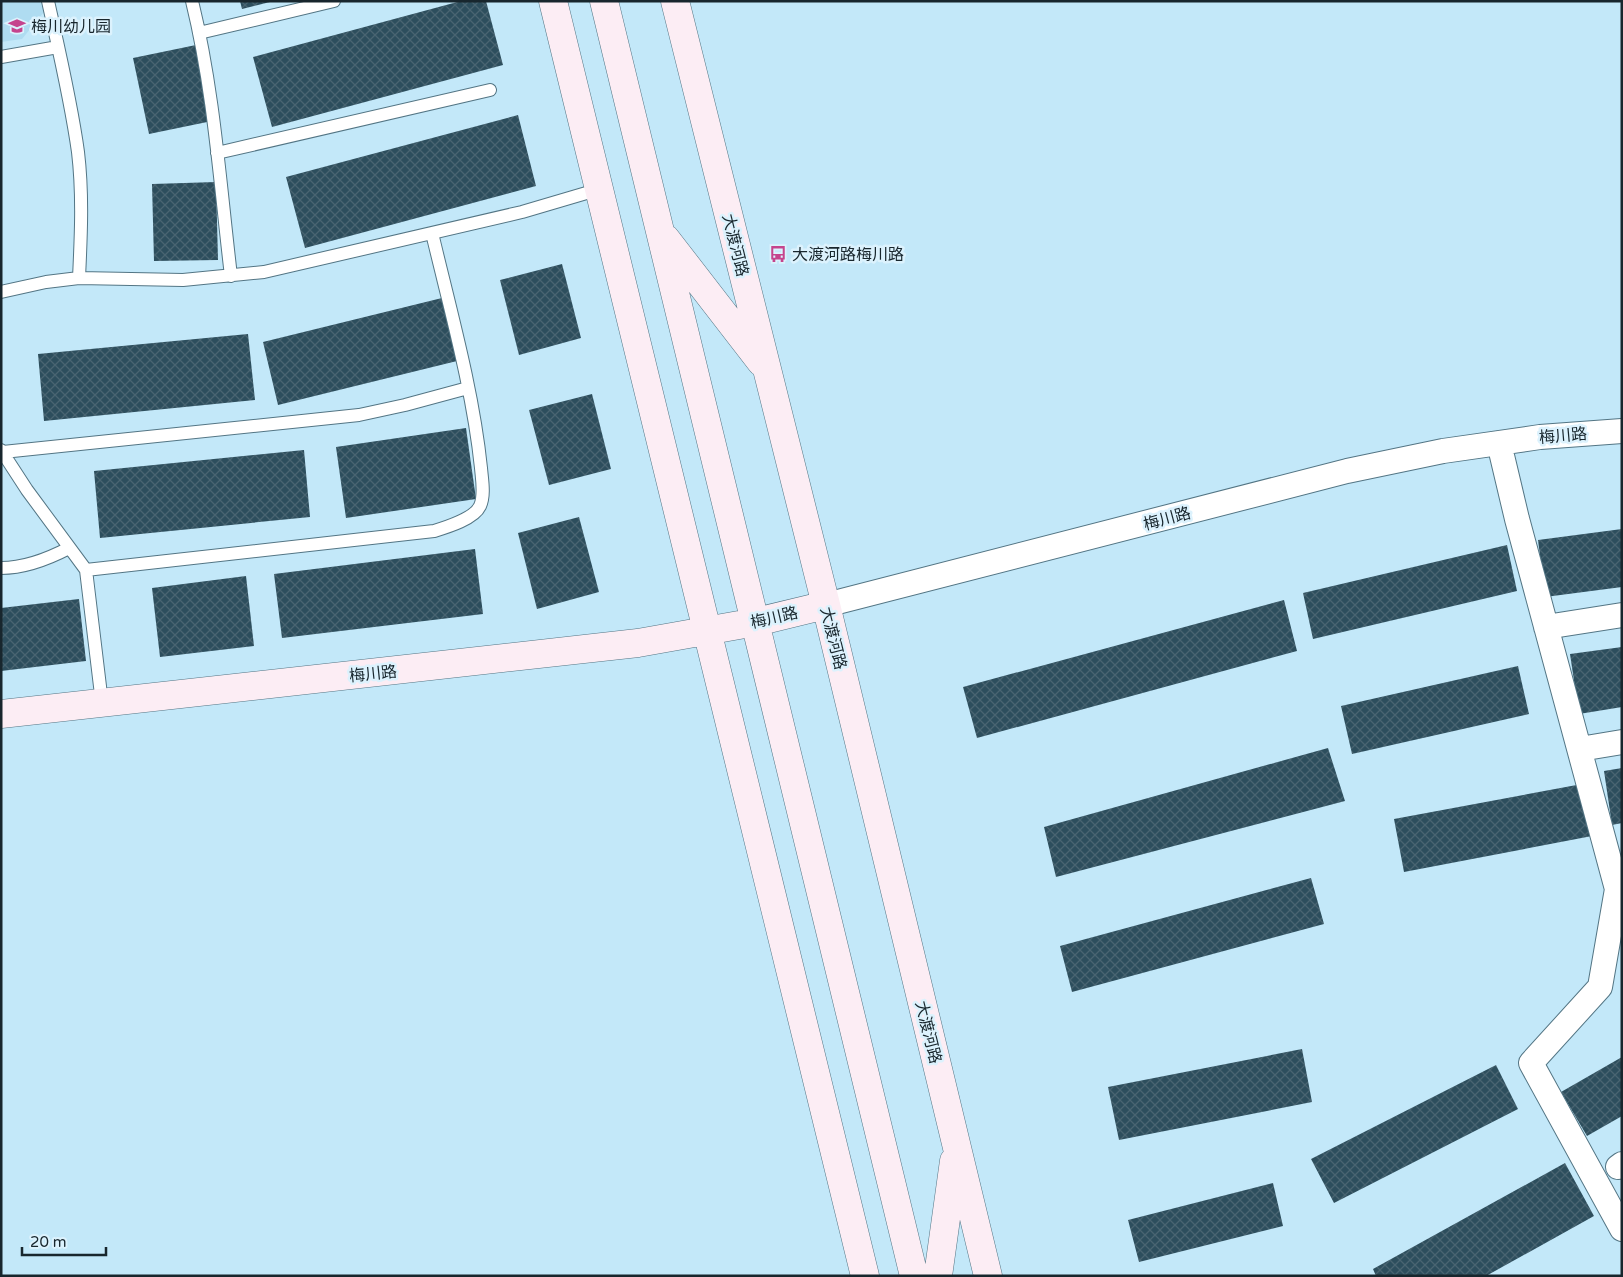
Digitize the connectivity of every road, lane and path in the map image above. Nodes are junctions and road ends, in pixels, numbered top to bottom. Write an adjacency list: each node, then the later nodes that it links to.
1 (48, 1): 8 (lane)
2 (192, 1): 7 (lane)
3 (334, 1): 7 (lane)
4 (553, 1): 12 (main road)
5 (604, 1): 13 (main road)
6 (675, 1): 18 (main road, 大渡河路)
7 (199, 32): 11 (lane)
8 (58, 47): 9 (lane); 16 (lane)
9 (1, 57)
10 (490, 90): 11 (lane)
11 (217, 153): 15 (lane)
12 (600, 189): 14 (lane); 30 (main road)
13 (660, 232): 18 (main road); 28 (main road)
14 (432, 233): 15 (lane); 19 (lane)
15 (231, 276): 16 (lane)
16 (79, 278): 17 (lane)
17 (1, 292)
18 (768, 371): 26 (main road, 大渡河路)
19 (468, 388): 22 (lane); 25 (lane)
20 (1622, 431): 21 (street, 梅川路)
21 (1499, 443): 26 (street, 梅川路); 29 (street)
22 (2, 451): 23 (lane)
23 (69, 548): 24 (lane); 25 (lane)
24 (1, 568)
25 (86, 570): 31 (lane)
26 (826, 605): 28 (main road, 梅川路); 36 (main road, 大渡河路)
27 (1622, 615): 29 (street)
28 (756, 622): 30 (main road, 梅川路); 39 (main road)
29 (1546, 627): 34 (street)
30 (707, 632): 31 (main road, 梅川路); 38 (main road)
31 (102, 703): 32 (main road, 梅川路)
32 (1, 714)
33 (1622, 742): 34 (street)
34 (1580, 749): 35 (street)
35 (1620, 888): 37 (street)
36 (956, 1145): 40 (main road); 41 (main road, 大渡河路)
37 (1622, 1229)
38 (865, 1276)
39 (914, 1276)
40 (938, 1276)
41 (988, 1276)

